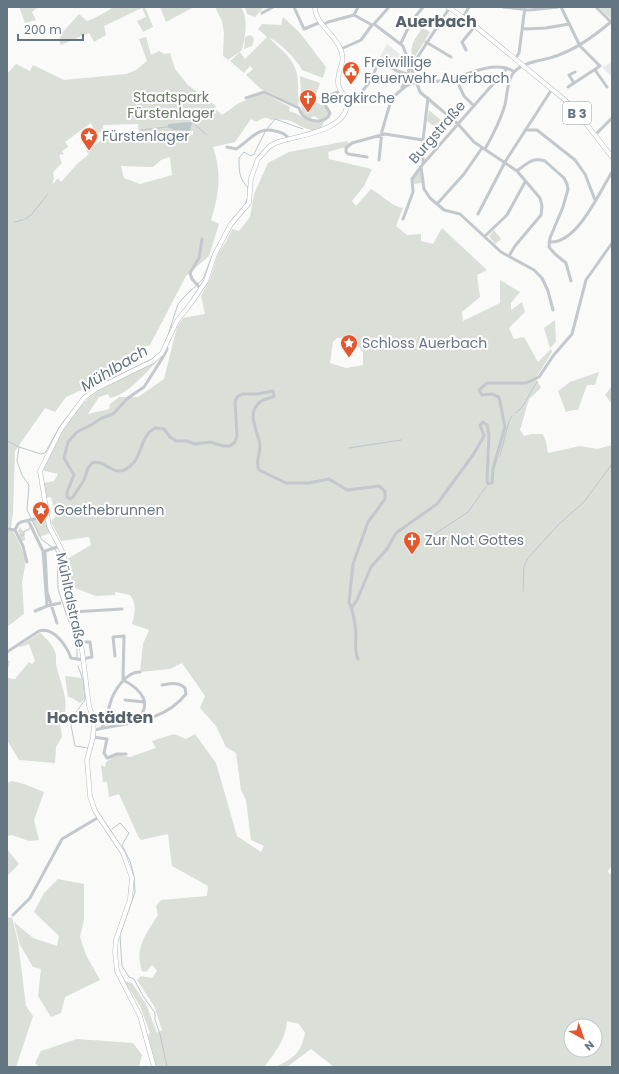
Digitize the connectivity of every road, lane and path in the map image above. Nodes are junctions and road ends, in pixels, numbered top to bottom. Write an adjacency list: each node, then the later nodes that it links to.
1 (273, 7): 13 (street)
2 (294, 7): 17 (street)
3 (315, 7): 17 (main road)
4 (358, 7): 14 (street)
5 (389, 7): 19 (street)
6 (423, 7): 23 (street)
7 (449, 7): 15 (main road, B 3); 22 (street)
8 (469, 7): 15 (street)
9 (503, 7): 12 (street)
10 (560, 7): 12 (street); 18 (street)
11 (596, 7): 16 (street)
12 (525, 8): 21 (street)
13 (262, 13)
14 (354, 14): 17 (street); 19 (street)
15 (463, 17): 20 (main road, B 3)
16 (612, 22): 24 (street)
17 (322, 23): 25 (main road)
18 (569, 24): 21 (street); 24 (street)
19 (373, 25): 23 (street); 25 (street)
20 (475, 26): 26 (street); 28 (main road, B 3)
21 (523, 29): 28 (street)
22 (426, 42): 27 (street); 29 (street)
23 (401, 43): 29 (street)
24 (580, 46): 30 (street); 32 (street)
25 (341, 49): 43 (main road)
26 (466, 50)
27 (451, 57)
28 (515, 59): 30 (main road, B 3)
29 (410, 64): 35 (street); 37 (street)
30 (524, 66): 33 (street); 42 (main road, B 3)
31 (508, 68): 33 (street); 36 (street); 49 (street, Burgstraße)
32 (595, 70): 38 (street); 41 (street)
33 (514, 72): 58 (street)
34 (575, 72): 38 (street)
35 (408, 74): 39 (street); 45 (street)
36 (447, 80): 37 (street); 49 (street)
37 (416, 83): 39 (street); 48 (street)
38 (574, 83): 40 (street)
39 (402, 87): 46 (street)
40 (568, 87)
41 (607, 87)
42 (552, 89): 52 (street); 54 (main road, B 3)
43 (341, 91): 44 (main road); 47 (street)
44 (344, 96): 45 (street); 55 (main road, Mühltalstraße)
45 (359, 97): 46 (street)
46 (392, 97): 53 (street)
47 (246, 98)
48 (428, 98): 51 (street); 56 (street)
49 (474, 106): 51 (street, Burgstraße)
50 (612, 118): 54 (street)
51 (458, 124): 58 (street); 63 (street, Burgstraße)
52 (525, 130): 62 (street); 67 (street)
53 (382, 135): 56 (street); 59 (street); 61 (street)
54 (595, 135): 60 (main road, B 3)
55 (289, 139): 57 (street); 77 (main road, Mühltalstraße)
56 (423, 140): 63 (street)
57 (227, 147)
58 (484, 148): 62 (street); 68 (street)
59 (367, 157)
60 (612, 157)
61 (379, 160)
62 (506, 162): 64 (street); 69 (street)
63 (422, 165): 68 (street); 70 (street, Burgstraße)
64 (518, 171): 66 (street); 73 (street)
65 (612, 172): 67 (street)
66 (525, 182): 71 (street); 75 (street)
67 (595, 200): 73 (street)
68 (437, 204): 71 (street)
69 (478, 214)
70 (403, 219)
71 (485, 236): 75 (street)
72 (202, 239): 77 (street)
73 (549, 242): 76 (street)
74 (612, 243): 89 (street)
75 (509, 256): 78 (street)
76 (571, 281)
77 (200, 288): 79 (main road, Mühltalstraße)
78 (553, 310)
79 (166, 346): 80 (main road, Mühltalstraße); 89 (street)
80 (47, 516): 81 (street); 84 (main road, Mühltalstraße)
81 (30, 519): 83 (street); 85 (street)
82 (9, 530): 83 (street)
83 (15, 530): 86 (street)
84 (60, 546): 85 (street); 92 (main road, Mühltalstraße)
85 (44, 551): 88 (street)
86 (27, 562)
87 (60, 603): 88 (street)
88 (48, 605): 91 (street); 93 (street)
89 (352, 606): 98 (street)
90 (122, 609): 92 (street)
91 (35, 611)
92 (72, 612): 94 (main road, Mühltalstraße)
93 (57, 623)
94 (80, 642): 97 (main road, Mühltalstraße); 97 (street)
95 (7, 652): 97 (street)
96 (115, 656): 100 (street)
97 (83, 659): 108 (main road, Mühltalstraße)
98 (358, 659)
99 (140, 672): 100 (street)
100 (123, 680): 103 (street); 107 (street)
101 (162, 685): 105 (street)
102 (125, 700): 103 (street)
103 (144, 702): 104 (street)
104 (141, 716): 105 (street); 106 (street)
105 (144, 720): 106 (street)
106 (135, 723): 107 (street)
107 (102, 727): 108 (street)
108 (94, 730): 109 (main road, Mühltalstraße)
109 (93, 737): 110 (street); 111 (main road, Mühltalstraße)
110 (126, 754)
111 (99, 817): 112 (street); 113 (main road, Mühltalstraße)
112 (13, 915)
113 (154, 1067)

